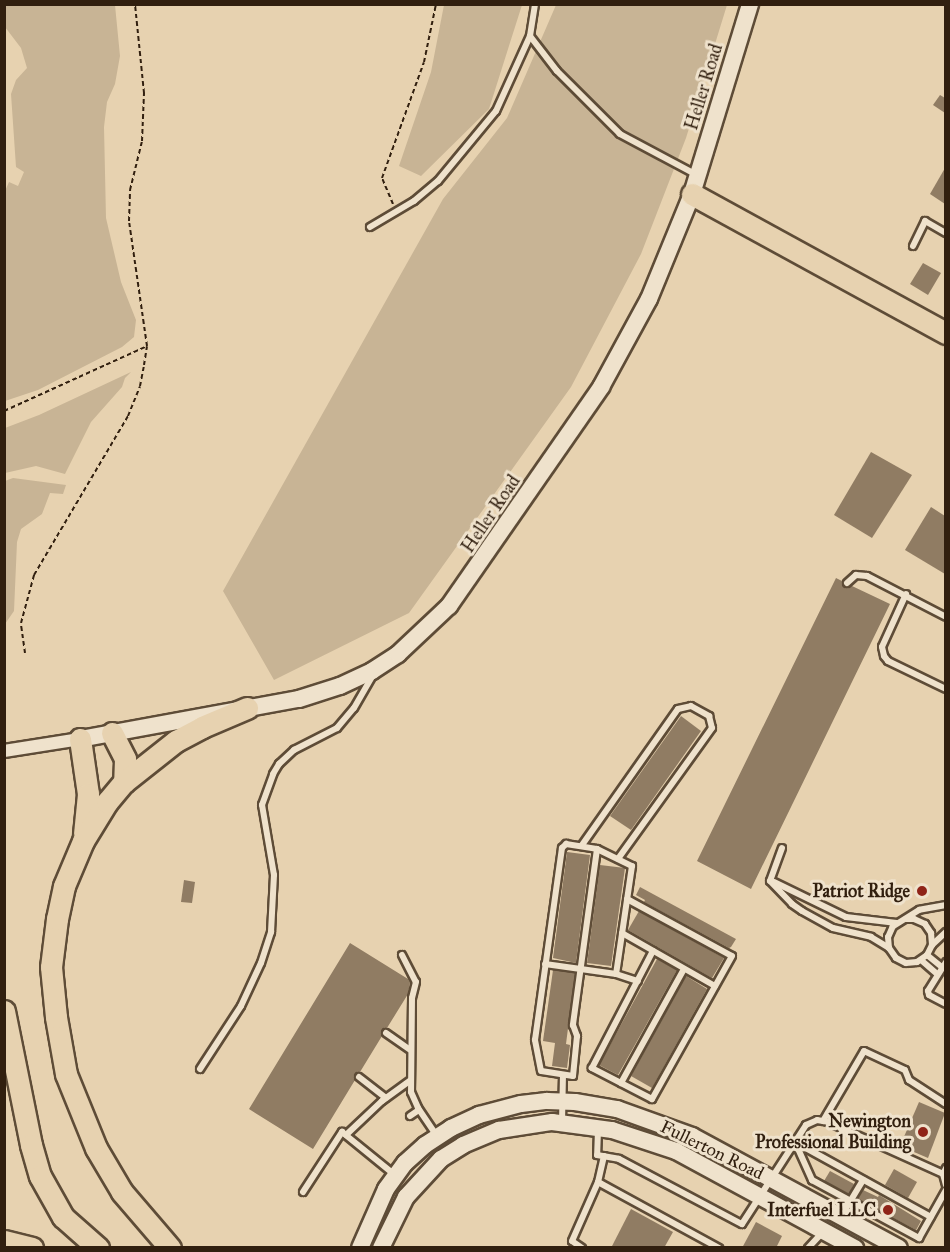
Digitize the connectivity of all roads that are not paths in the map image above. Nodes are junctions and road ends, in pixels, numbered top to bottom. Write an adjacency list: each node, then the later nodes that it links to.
1 (535, 4): 3 (lane)
2 (750, 4): 4 (main road, Heller Road)
3 (530, 36): 4 (lane); 5 (lane)
4 (695, 185): 8 (highway); 12 (main road, Heller Road)
5 (370, 227)
6 (945, 232): 7 (lane)
7 (913, 246)
8 (945, 333)
9 (847, 583): 10 (lane)
10 (906, 594): 11 (lane); 13 (lane)
11 (945, 617)
12 (374, 670): 14 (main road, Heller Road); 48 (lane)
13 (945, 689)
14 (247, 708): 15 (main road, Heller Road); 18 (highway)
15 (112, 733): 16 (main road, Heller Road); 18 (highway)
16 (80, 738): 17 (street, Heller Road); 19 (highway)
17 (4, 751)
18 (124, 782): 19 (highway)
19 (83, 841): 84 (highway)
20 (582, 845): 22 (lane); 23 (lane); 36 (lane)
21 (782, 848): 24 (lane)
22 (597, 849): 23 (lane); 39 (lane)
23 (618, 859): 25 (lane)
24 (770, 881): 27 (lane); 31 (lane)
25 (627, 899): 29 (lane); 43 (lane)
26 (945, 905): 27 (lane)
27 (900, 922): 30 (lane); 31 (lane)
28 (945, 932): 30 (lane)
29 (622, 933): 32 (lane); 40 (lane)
30 (932, 945): 34 (lane)
31 (889, 948): 35 (lane)
32 (653, 951): 38 (lane); 42 (lane)
33 (402, 955): 47 (lane)
34 (927, 955): 35 (lane); 37 (lane)
35 (921, 960): 41 (lane)
36 (545, 964): 39 (lane); 49 (lane)
37 (944, 965): 41 (lane)
38 (684, 969): 43 (lane); 52 (lane)
39 (580, 970): 40 (lane); 49 (lane)
40 (616, 974): 42 (lane)
41 (937, 974): 44 (lane)
42 (638, 981): 52 (lane)
43 (715, 986): 52 (lane)
44 (945, 1004)
45 (4, 1011): 83 (highway)
46 (386, 1033): 47 (lane)
47 (410, 1050): 51 (lane)
48 (200, 1069)
49 (563, 1075): 54 (lane)
50 (359, 1077): 53 (lane)
51 (411, 1081): 53 (lane); 56 (lane)
52 (621, 1083)
53 (386, 1098): 61 (lane)
54 (562, 1101): 59 (lane); 62 (main road, Fullerton Road); 67 (main road, Fullerton Road)
55 (945, 1104): 58 (lane)
56 (419, 1110): 57 (lane); 62 (lane)
57 (410, 1116)
58 (824, 1121): 63 (lane); 65 (lane)
59 (562, 1122): 60 (main road, Fullerton Road); 86 (main road, Fullerton Road)
60 (598, 1127): 64 (lane); 73 (main road, Fullerton Road)
61 (346, 1135): 66 (lane); 72 (lane)
62 (437, 1136): 66 (main road, Fullerton Road)
63 (795, 1142): 67 (lane); 68 (lane); 74 (lane)
64 (604, 1156): 69 (lane); 73 (lane)
65 (944, 1171): 70 (lane)
66 (396, 1175): 85 (main road, Fullerton Road)
67 (772, 1179): 73 (lane); 75 (main road, Fullerton Road)
68 (863, 1180): 74 (lane); 76 (lane)
69 (598, 1182): 87 (lane); 88 (lane)
70 (945, 1185)
71 (945, 1190): 76 (lane)
72 (303, 1192)
73 (759, 1195): 78 (main road, Fullerton Road)
74 (851, 1201): 75 (lane); 77 (lane)
75 (842, 1217): 80 (main road, Fullerton Road)
76 (931, 1217): 77 (lane)
77 (893, 1224): 80 (lane)
78 (825, 1231): 81 (main road, Fullerton Road); 89 (lane)
79 (4, 1241): 82 (highway)
80 (892, 1244)
81 (848, 1246)
82 (32, 1248)
83 (98, 1248)
84 (170, 1248)
85 (360, 1248)
86 (381, 1248)
87 (582, 1248)
88 (719, 1248)
89 (807, 1248)

